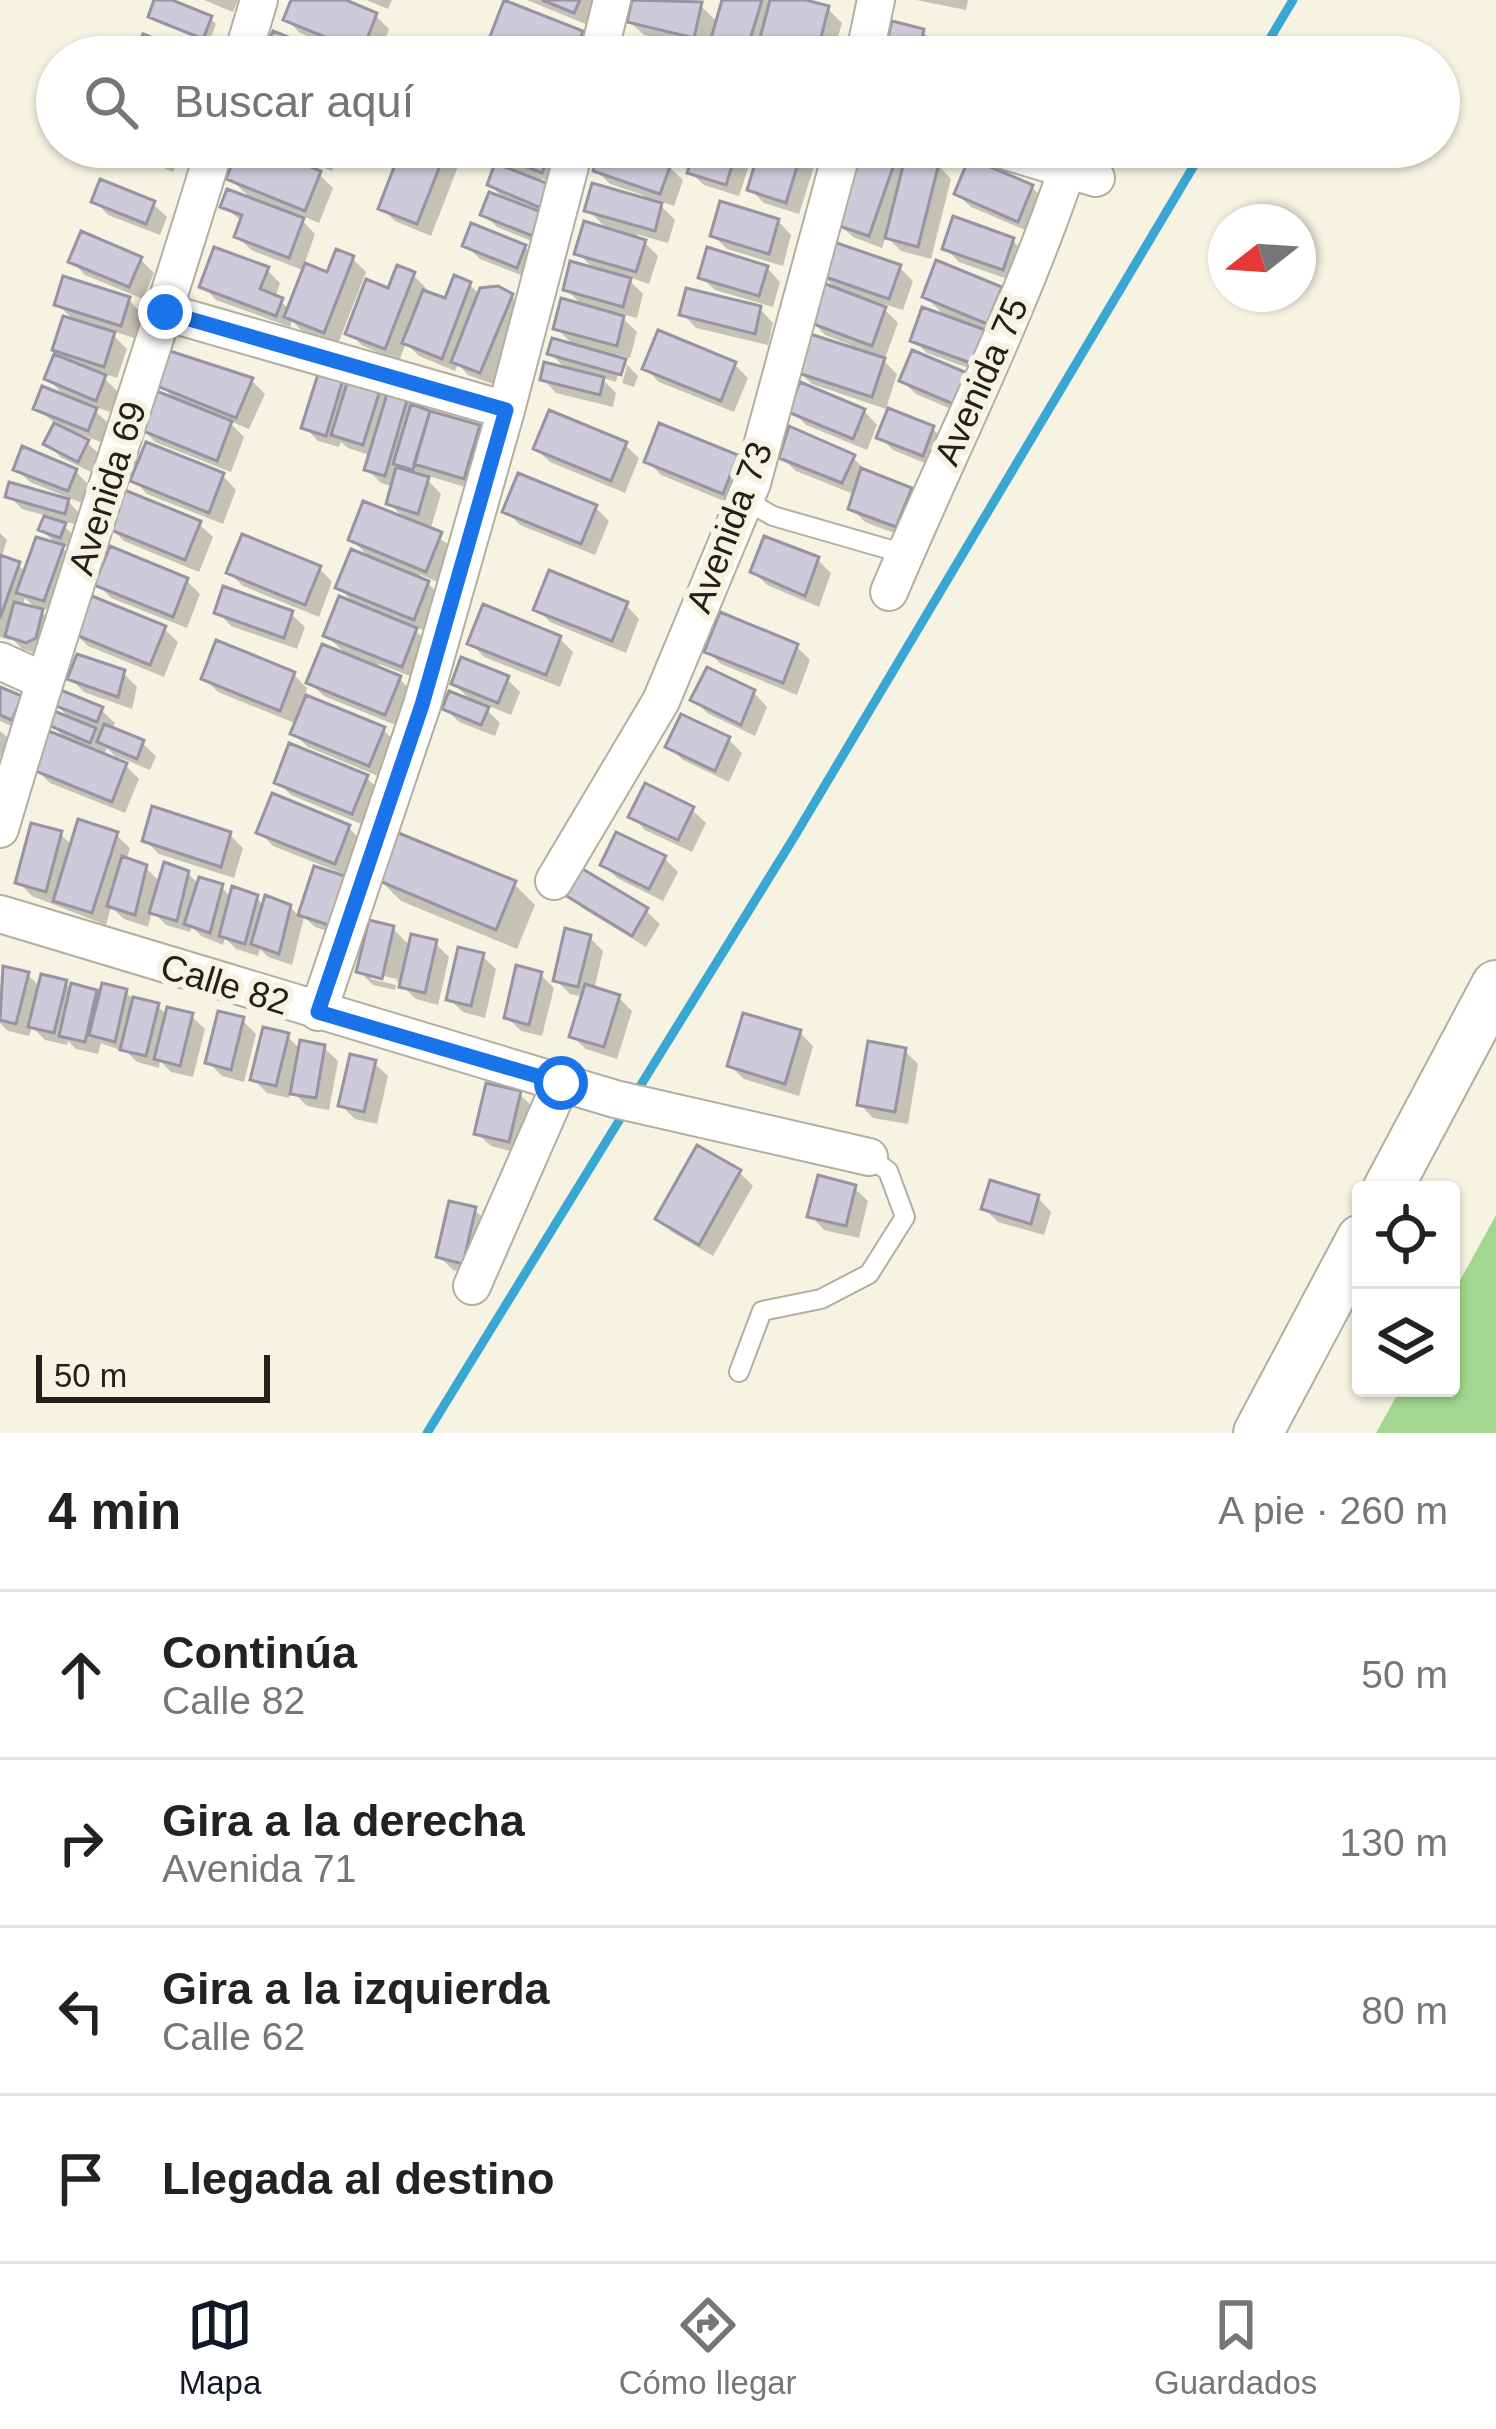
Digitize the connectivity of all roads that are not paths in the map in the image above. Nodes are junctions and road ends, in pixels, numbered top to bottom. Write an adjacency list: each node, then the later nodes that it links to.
1 (259, 0): 4 (street)
2 (612, 0): 5 (street)
3 (876, 0): 6 (street)
4 (248, 36)
5 (603, 36)
6 (868, 36)
7 (209, 168): 11 (street, Avenida 69)
8 (569, 168): 12 (street)
9 (838, 168): 13 (street, Avenida 73)
10 (1068, 168): 14 (street, Avenida 75)
11 (165, 312): 12 (street); 17 (street, Avenida 69)
12 (506, 410): 22 (street)
13 (745, 500): 14 (lane); 19 (street, Avenida 73)
14 (905, 554): 15 (street, Avenida 75)
15 (889, 592)
16 (0, 661): 17 (street)
17 (44, 681): 18 (street, Avenida 69)
18 (0, 829)
19 (554, 881)
20 (0, 914): 22 (street, Calle 82)
21 (1496, 986): 25 (main road)
22 (318, 1012): 23 (street, Calle 82)
23 (561, 1083): 24 (street, Calle 82); 27 (street)
24 (869, 1156): 28 (lane)
25 (1392, 1181)
26 (1352, 1257): 29 (main road)
27 (472, 1286)
28 (739, 1372)
29 (1258, 1433)

